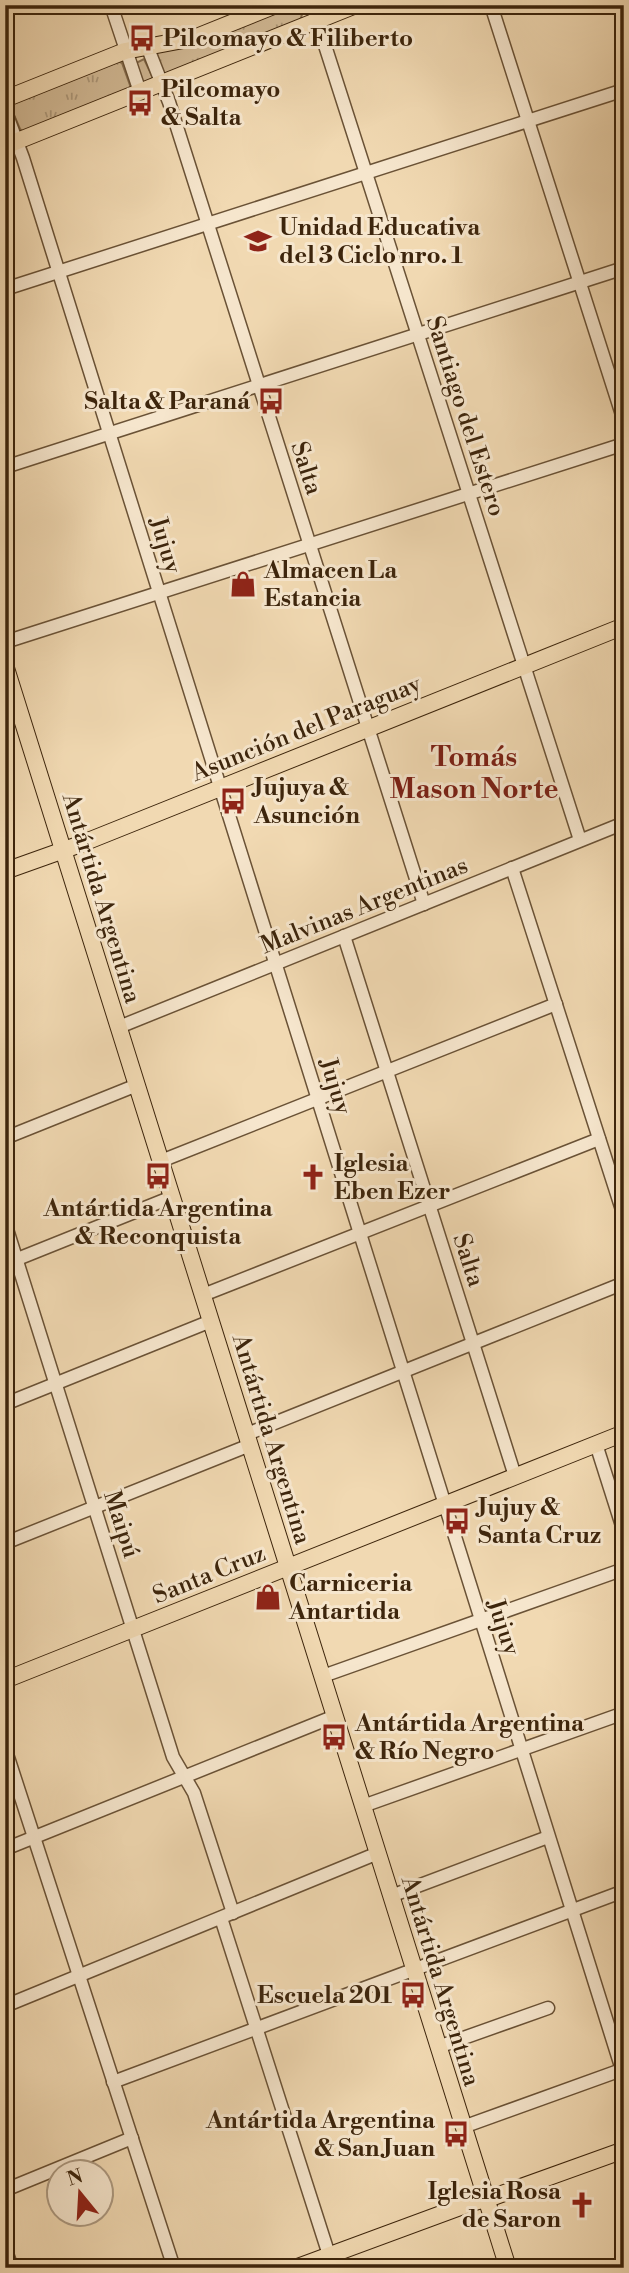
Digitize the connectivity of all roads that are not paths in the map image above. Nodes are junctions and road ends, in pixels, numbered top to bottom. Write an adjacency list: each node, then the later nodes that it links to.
1 (111, 5): 7 (street)
2 (276, 5): 6 (main road)
3 (356, 5): 5 (main road)
4 (491, 5): 13 (street)
5 (315, 13): 8 (main road); 15 (street, Santiago del Estero)
6 (147, 46): 7 (main road); 8 (street, Salta)
7 (125, 51): 10 (street); 11 (main road)
8 (162, 83): 10 (main road); 16 (street, Salta)
9 (624, 90): 13 (street)
10 (140, 92): 14 (main road)
11 (5, 99)
12 (5, 110): 14 (street, Jujuy)
13 (528, 121): 15 (street); 19 (street)
14 (11, 144): 18 (street, Jujuy)
15 (366, 174): 16 (street); 21 (street, Santiago del Estero)
16 (208, 225): 18 (street); 22 (street, Salta)
17 (624, 268): 19 (street)
18 (59, 272): 20 (street); 24 (street, Jujuy)
19 (580, 282): 21 (street); 23 (street)
20 (5, 289)
21 (418, 334): 22 (street); 27 (street, Santiago del Estero)
22 (259, 386): 24 (street); 28 (street, Salta)
23 (624, 421)
24 (109, 434): 26 (street); 29 (street, Jujuy)
25 (624, 444): 27 (street)
26 (5, 467)
27 (469, 494): 28 (street); 33 (street, Santiago del Estero)
28 (310, 545): 29 (street); 34 (street, Salta)
29 (159, 593): 31 (street); 35 (street, Jujuy)
30 (624, 626): 33 (main road, Asunción del Paraguay)
31 (5, 642)
32 (5, 665): 38 (main road, Antártida Argentina)
33 (524, 666): 34 (main road, Asunción del Paraguay); 37 (street, Santiago del Estero)
34 (368, 728): 35 (main road, Asunción del Paraguay); 41 (street, Salta)
35 (220, 788): 38 (main road, Asunción del Paraguay); 43 (street, Jujuy)
36 (624, 823): 37 (street, Malvinas Argentinas)
37 (580, 840): 39 (street, Malvinas Argentinas)
38 (63, 849): 40 (main road, Asunción del Paraguay); 45 (main road, Antártida Argentina)
39 (512, 868): 41 (street, Malvinas Argentinas); 44 (street)
40 (5, 872)
41 (424, 904): 42 (street, Malvinas Argentinas)
42 (344, 936): 43 (street, Malvinas Argentinas); 46 (street, Salta)
43 (276, 964): 45 (street, Malvinas Argentinas); 48 (street, Jujuy)
44 (556, 1004): 46 (street); 50 (street)
45 (119, 1027): 47 (main road, Antártida Argentina)
46 (387, 1071): 48 (street); 53 (street, Salta)
47 (137, 1085): 49 (street); 51 (main road, Antártida Argentina)
48 (318, 1098): 51 (street); 56 (street, Jujuy)
49 (5, 1138)
50 (599, 1139): 53 (street); 54 (street)
51 (161, 1161): 52 (main road, Antártida Argentina)
52 (172, 1197): 57 (street); 59 (main road, Antártida Argentina)
53 (429, 1206): 56 (street); 61 (street, Salta)
54 (624, 1216)
55 (5, 1223): 57 (street, Maipú)
56 (360, 1233): 59 (street); 62 (street, Jujuy)
57 (11, 1262): 63 (street, Maipú)
58 (624, 1283): 61 (street)
59 (203, 1295): 60 (main road, Antártida Argentina)
60 (211, 1321): 63 (street); 66 (main road, Antártida Argentina)
61 (473, 1343): 62 (street); 68 (street, Salta)
62 (404, 1371): 66 (street); 69 (street, Jujuy)
63 (56, 1383): 64 (street); 70 (street, Maipú)
64 (5, 1404)
65 (624, 1433): 67 (main road, Santa Cruz)
66 (248, 1440): 70 (street); 73 (main road, Antártida Argentina)
67 (596, 1444): 68 (main road, Santa Cruz); 71 (street)
68 (515, 1476): 69 (main road, Santa Cruz)
69 (444, 1504): 73 (main road, Santa Cruz); 75 (street, Jujuy)
70 (95, 1508): 72 (street); 76 (street, Maipú)
71 (624, 1532)
72 (5, 1544)
73 (289, 1567): 76 (main road, Santa Cruz); 77 (main road, Antártida Argentina)
74 (624, 1569): 75 (street)
75 (480, 1620): 77 (street); 82 (street, Jujuy)
76 (133, 1629): 78 (main road, Santa Cruz); 83 (street, Maipú)
77 (323, 1676): 80 (main road, Antártida Argentina)
78 (5, 1680)
79 (624, 1713): 82 (street)
80 (335, 1716): 83 (street); 84 (main road, Antártida Argentina)
81 (5, 1748): 85 (street)
82 (521, 1750): 84 (street); 86 (street, Jujuy)
83 (184, 1777): 85 (street); 92 (street, Maipú)
84 (363, 1806): 88 (main road, Antártida Argentina)
85 (34, 1837): 87 (street); 94 (street)
86 (548, 1837): 90 (street); 91 (street, Jujuy)
87 (5, 1849)
88 (378, 1853): 90 (main road, Antártida Argentina); 92 (street)
89 (624, 1891): 91 (street)
90 (391, 1896): 93 (main road, Antártida Argentina)
91 (571, 1910): 93 (street); 99 (street, Jujuy)
92 (227, 1915): 94 (street); 97 (street, Maipú)
93 (414, 1969): 97 (street); 98 (main road, Antártida Argentina)
94 (79, 1976): 95 (street); 100 (street)
95 (5, 2006)
96 (548, 2008): 98 (street)
97 (257, 2028): 100 (street); 107 (street, Maipú)
98 (438, 2047): 101 (main road, Antártida Argentina)
99 (623, 2072): 101 (street)
100 (113, 2082): 102 (street)
101 (463, 2127): 105 (main road, Antártida Argentina)
102 (132, 2138): 104 (street); 109 (street)
103 (624, 2150): 105 (main road)
104 (5, 2190)
105 (486, 2199): 107 (main road); 111 (main road, Antártida Argentina)
106 (5, 2248): 108 (street)
107 (336, 2258): 110 (main road)
108 (12, 2268)
109 (174, 2268)
110 (295, 2268)
111 (508, 2268)

